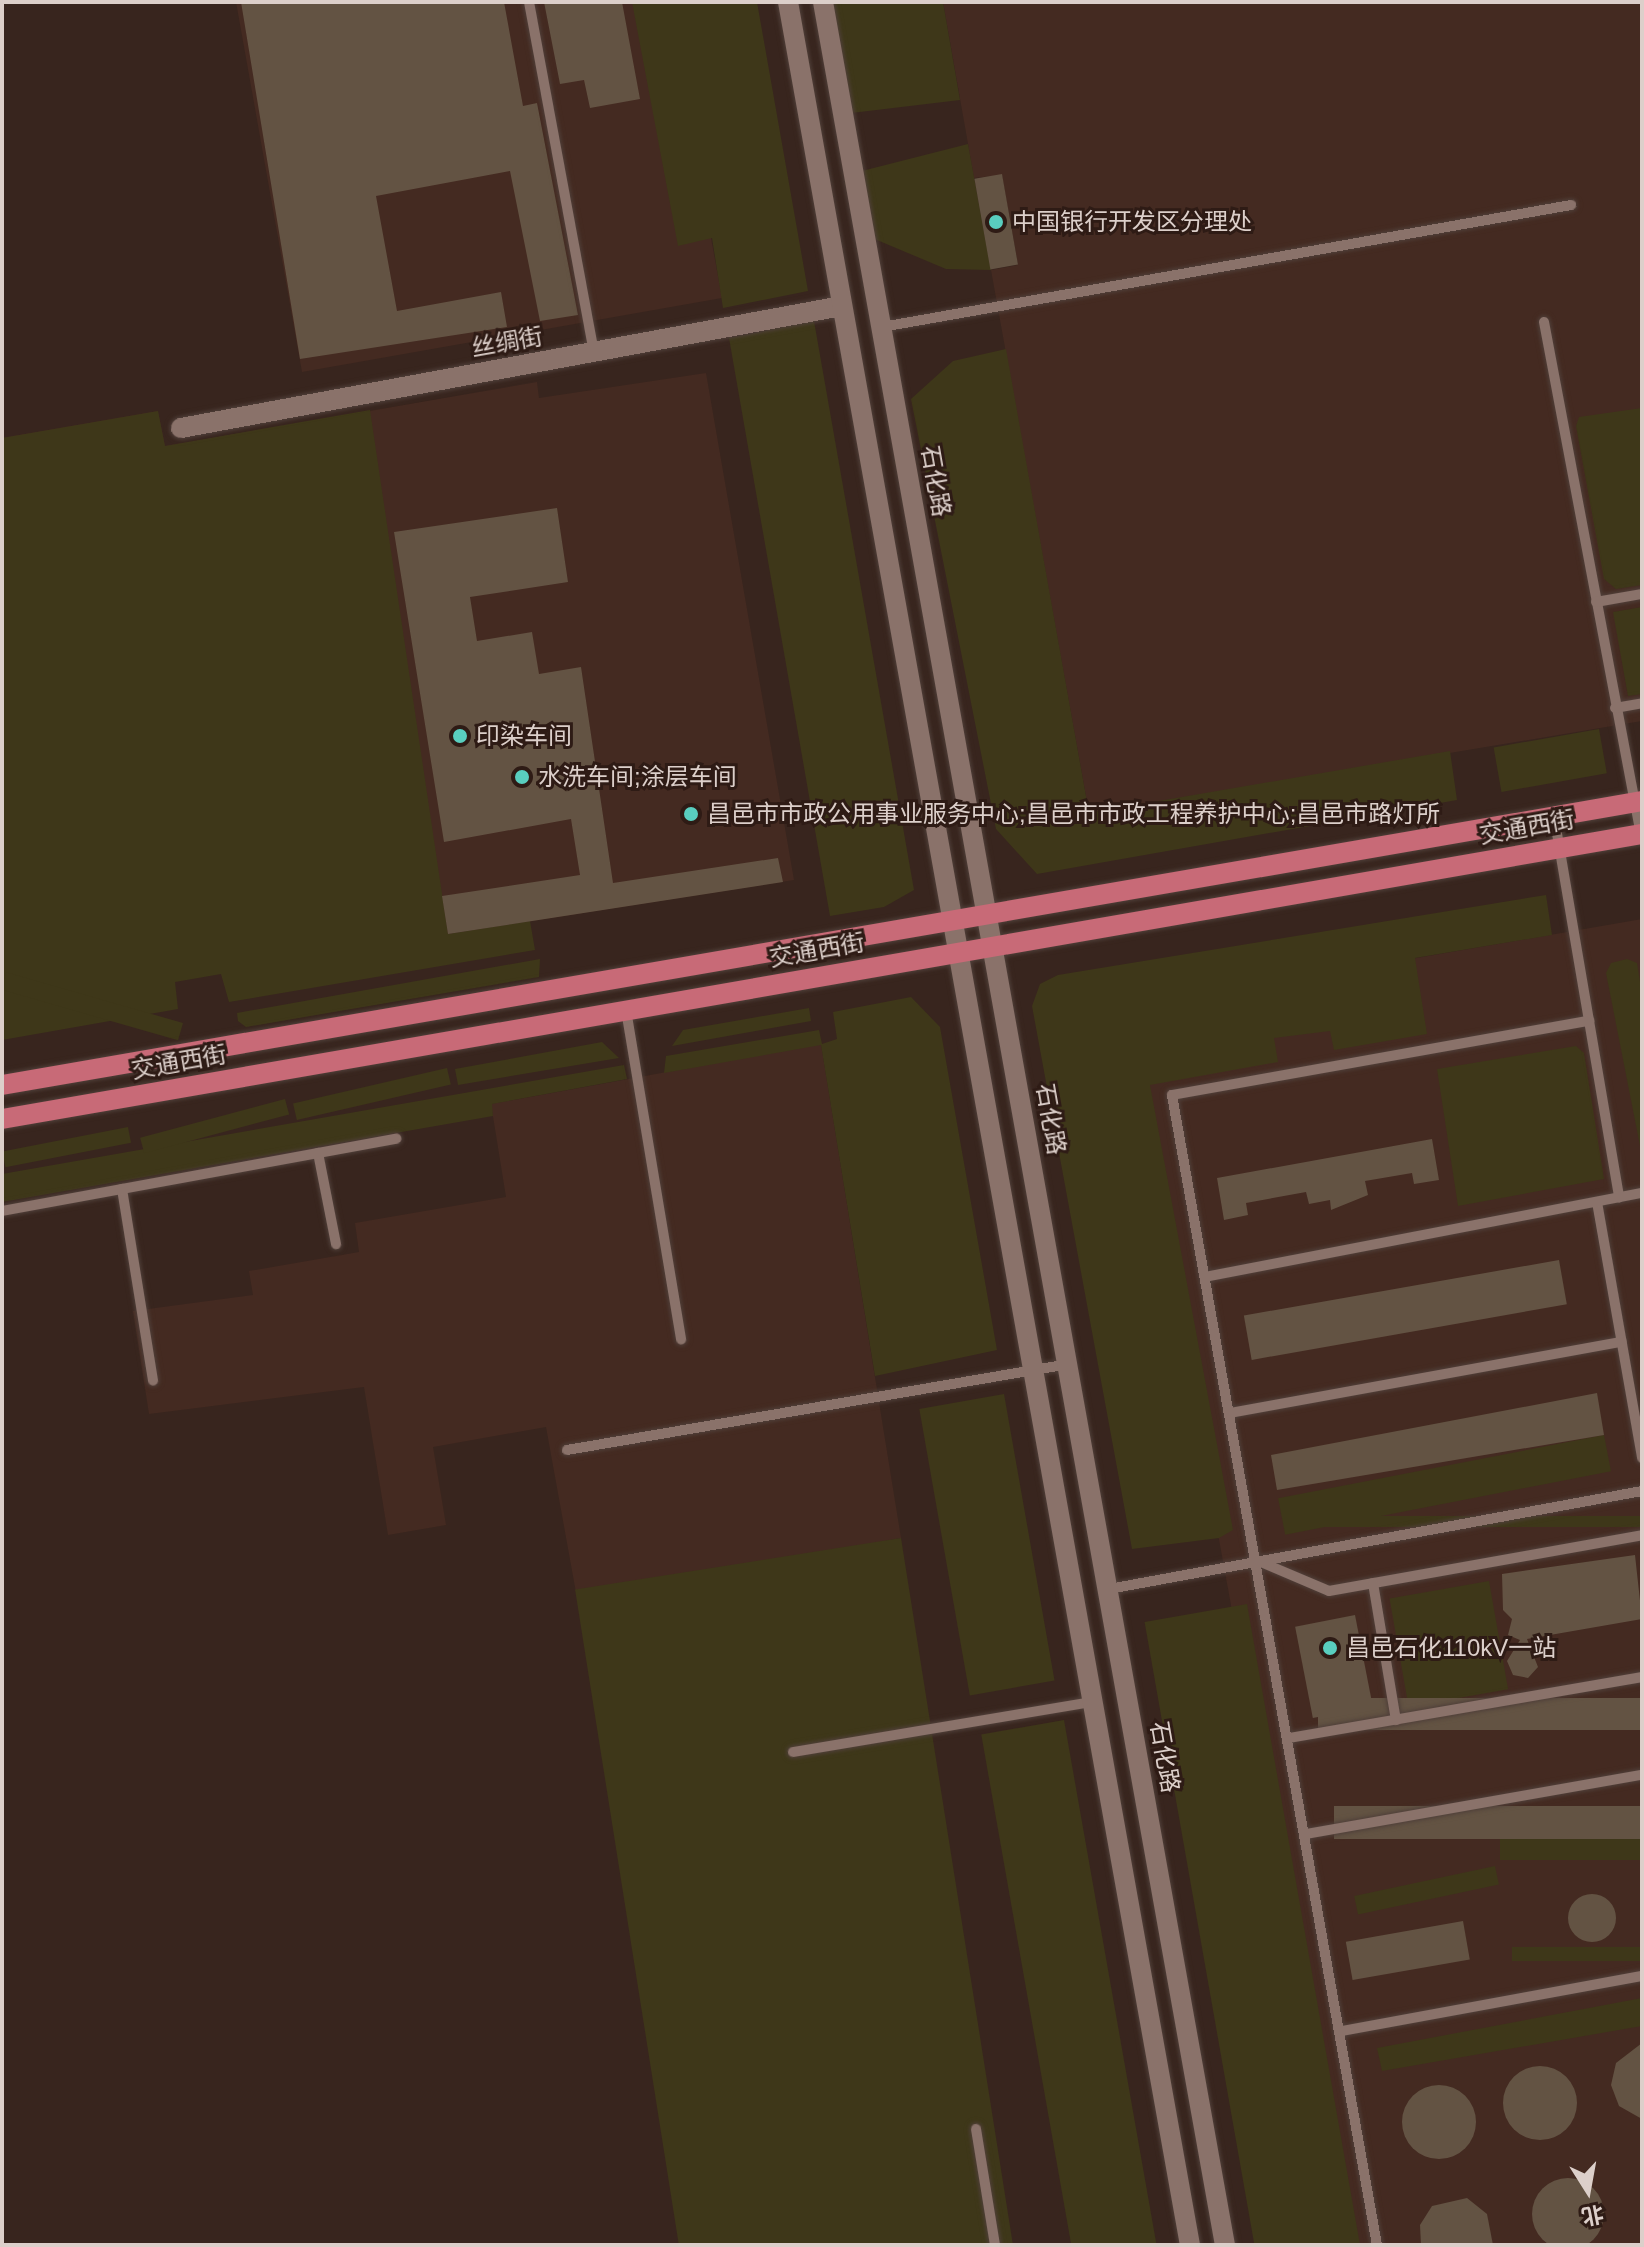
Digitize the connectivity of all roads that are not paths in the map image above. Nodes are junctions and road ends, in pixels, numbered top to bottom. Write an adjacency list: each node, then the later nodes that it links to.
1 (529, 2): 8 (lane)
2 (788, 2): 5 (main road)
3 (823, 2): 7 (main road, 石化路)
4 (1571, 205): 7 (lane)
5 (842, 306): 8 (main road, 丝绸街); 19 (main road)
6 (1544, 322): 11 (lane)
7 (882, 327): 18 (main road, 石化路)
8 (594, 352): 9 (main road, 丝绸街)
9 (181, 428)
10 (1642, 594): 11 (lane)
11 (1596, 602): 13 (lane)
12 (1642, 703): 13 (lane)
13 (1615, 708): 14 (lane)
14 (1637, 801): 15 (main road, 交通西街); 16 (lane)
15 (1554, 816): 17 (lane); 18 (main road, 交通西街)
16 (1642, 835): 17 (main road, 交通西街)
17 (1559, 848): 20 (main road, 交通西街); 23 (lane)
18 (988, 915): 19 (main road, 交通西街); 20 (main road, 石化路)
19 (951, 921): 21 (main road); 24 (main road, 交通西街)
20 (993, 945): 21 (main road, 交通西街); 37 (main road, 石化路)
21 (957, 952): 22 (main road, 交通西街); 38 (main road)
22 (626, 1010): 25 (main road, 交通西街); 35 (lane)
23 (1589, 1021): 30 (lane); 34 (lane)
24 (2, 1085)
25 (2, 1119)
26 (396, 1139): 27 (lane)
27 (318, 1153): 28 (lane); 33 (lane)
28 (122, 1189): 32 (lane); 39 (lane)
29 (1642, 1193): 30 (lane)
30 (1619, 1197): 31 (lane)
31 (1597, 1202): 34 (lane); 36 (lane)
32 (2, 1211)
33 (336, 1244)
34 (1205, 1277): 40 (lane)
35 (681, 1339)
36 (1622, 1342): 40 (lane); 42 (lane)
37 (1069, 1364): 38 (lane); 47 (main road, 石化路)
38 (1032, 1370): 41 (lane); 49 (main road)
39 (153, 1381)
40 (1230, 1413): 45 (lane)
41 (567, 1450)
42 (1642, 1458)
43 (1642, 1491): 45 (lane)
44 (1642, 1535): 46 (lane)
45 (1256, 1560): 46 (lane); 47 (lane); 51 (lane)
46 (1373, 1583): 50 (lane)
47 (1109, 1589): 60 (main road, 石化路)
48 (1642, 1677): 50 (lane)
49 (1092, 1702): 52 (lane); 59 (main road)
50 (1396, 1720): 51 (lane)
51 (1289, 1738): 54 (lane)
52 (793, 1752)
53 (1642, 1775): 54 (lane)
54 (1306, 1834): 56 (lane)
55 (1642, 1976): 56 (lane)
56 (1342, 2031): 61 (lane)
57 (976, 2129): 58 (lane)
58 (995, 2245)
59 (1190, 2245)
60 (1225, 2245)
61 (1377, 2245)

